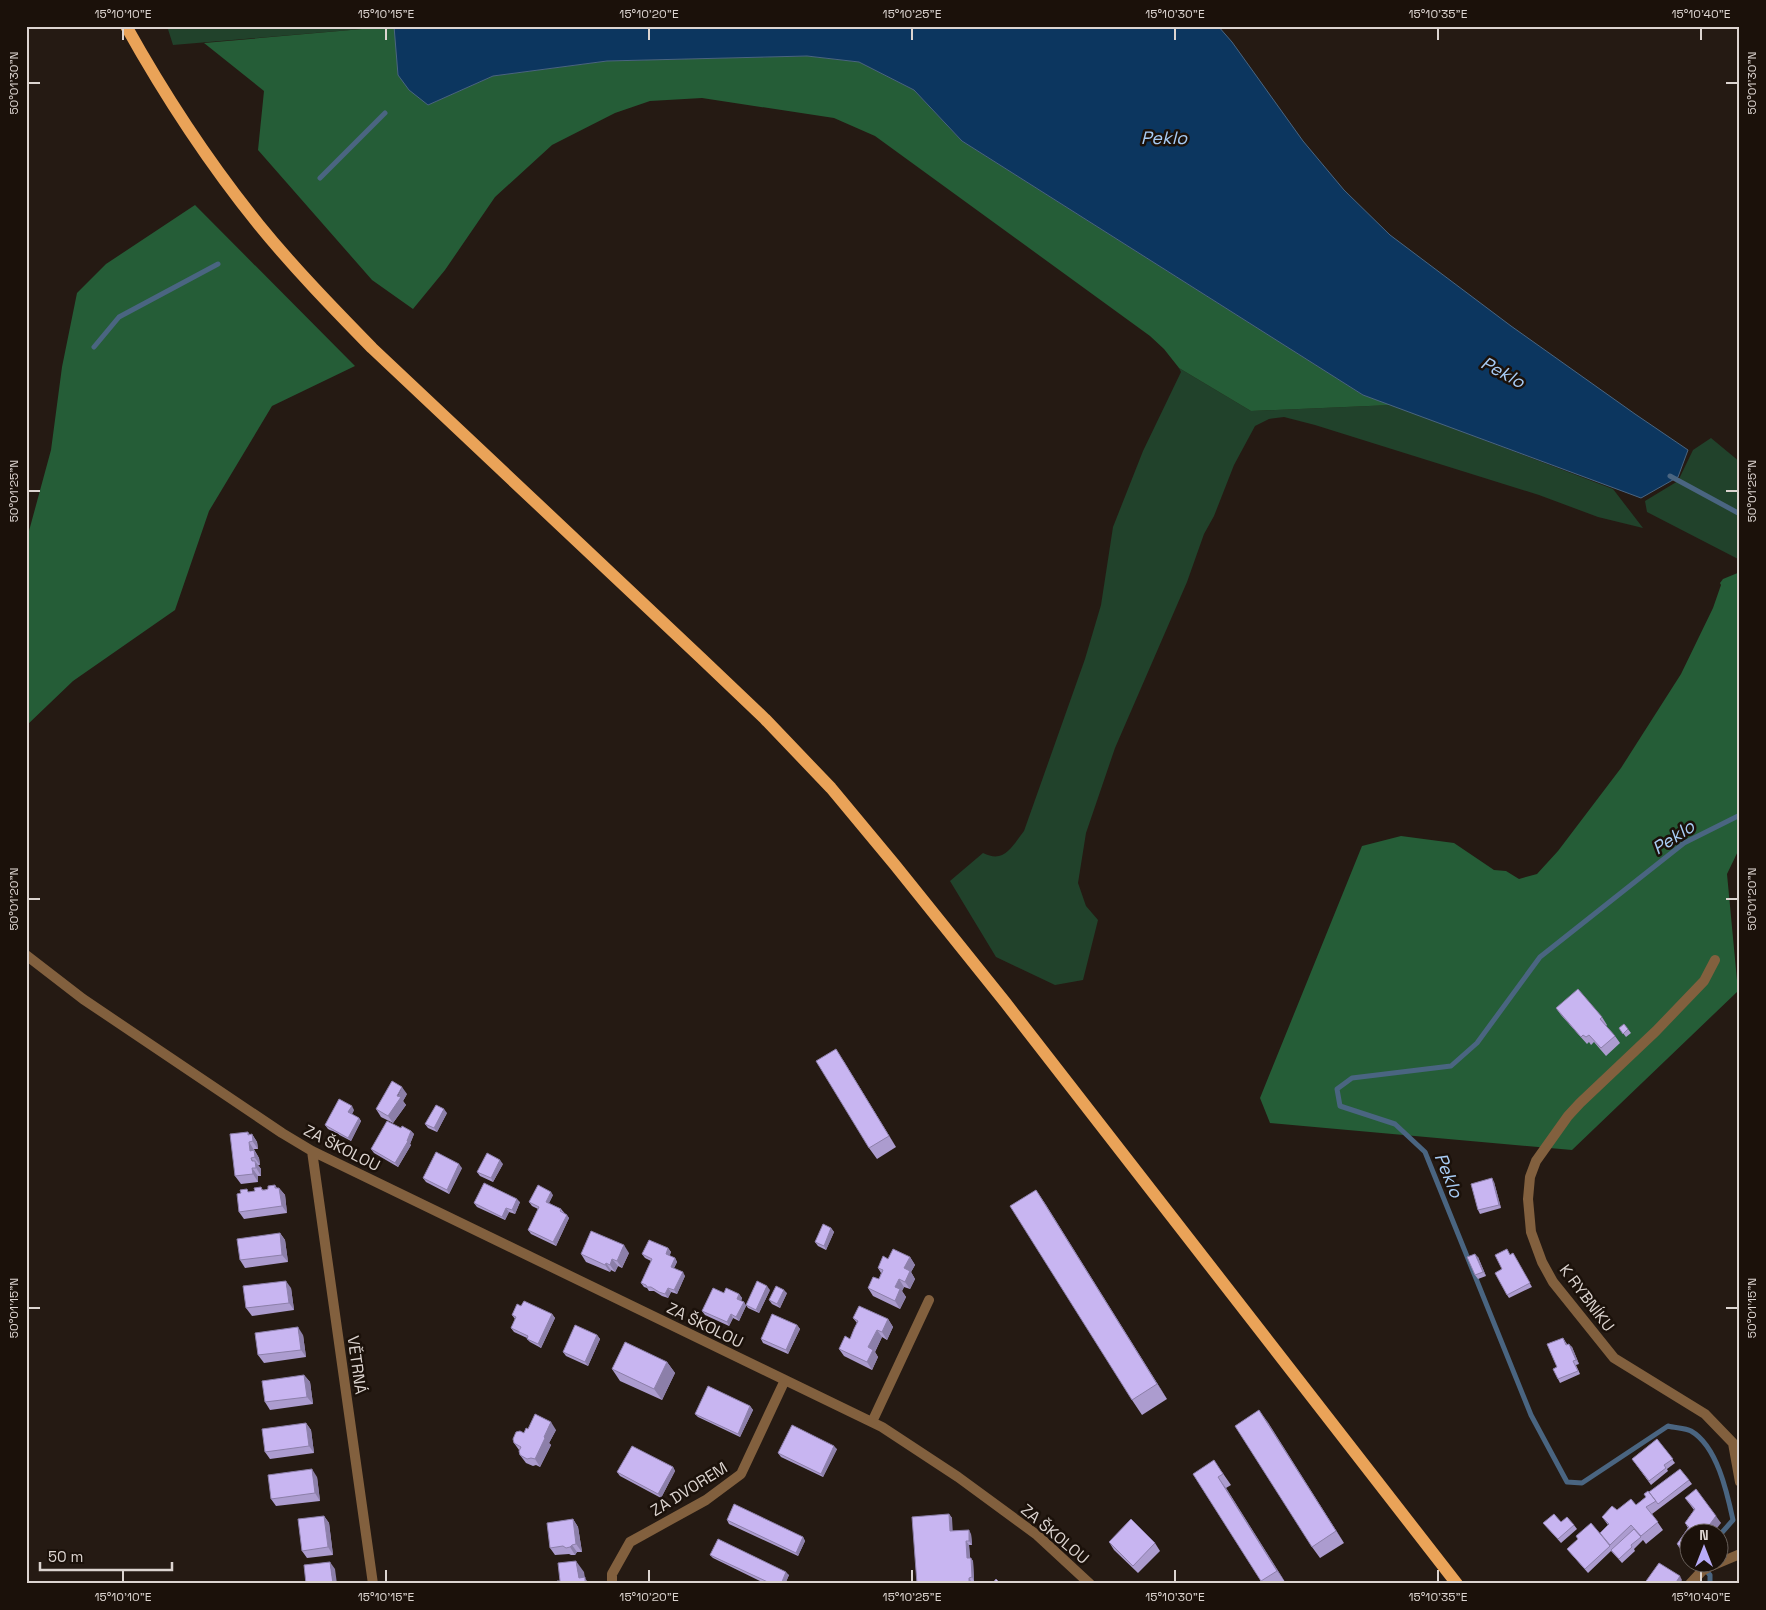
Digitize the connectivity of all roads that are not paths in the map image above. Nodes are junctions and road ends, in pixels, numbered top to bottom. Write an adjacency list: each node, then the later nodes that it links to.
1 (126, 26): 13 (main road)
2 (26, 954): 4 (street, ZA ŠKOLOU)
3 (1715, 960): 8 (street, K RYBNÍKU)
4 (312, 1151): 6 (street, ZA ŠKOLOU); 10 (street, VĚTRNÁ)
5 (929, 1300): 7 (street)
6 (785, 1380): 7 (street, ZA ŠKOLOU); 11 (street, ZA DVOREM)
7 (872, 1422): 12 (street, ZA ŠKOLOU)
8 (1740, 1482)
9 (1740, 1554): 14 (street)
10 (373, 1584)
11 (612, 1584)
12 (1090, 1584)
13 (1457, 1584)
14 (1690, 1584)

